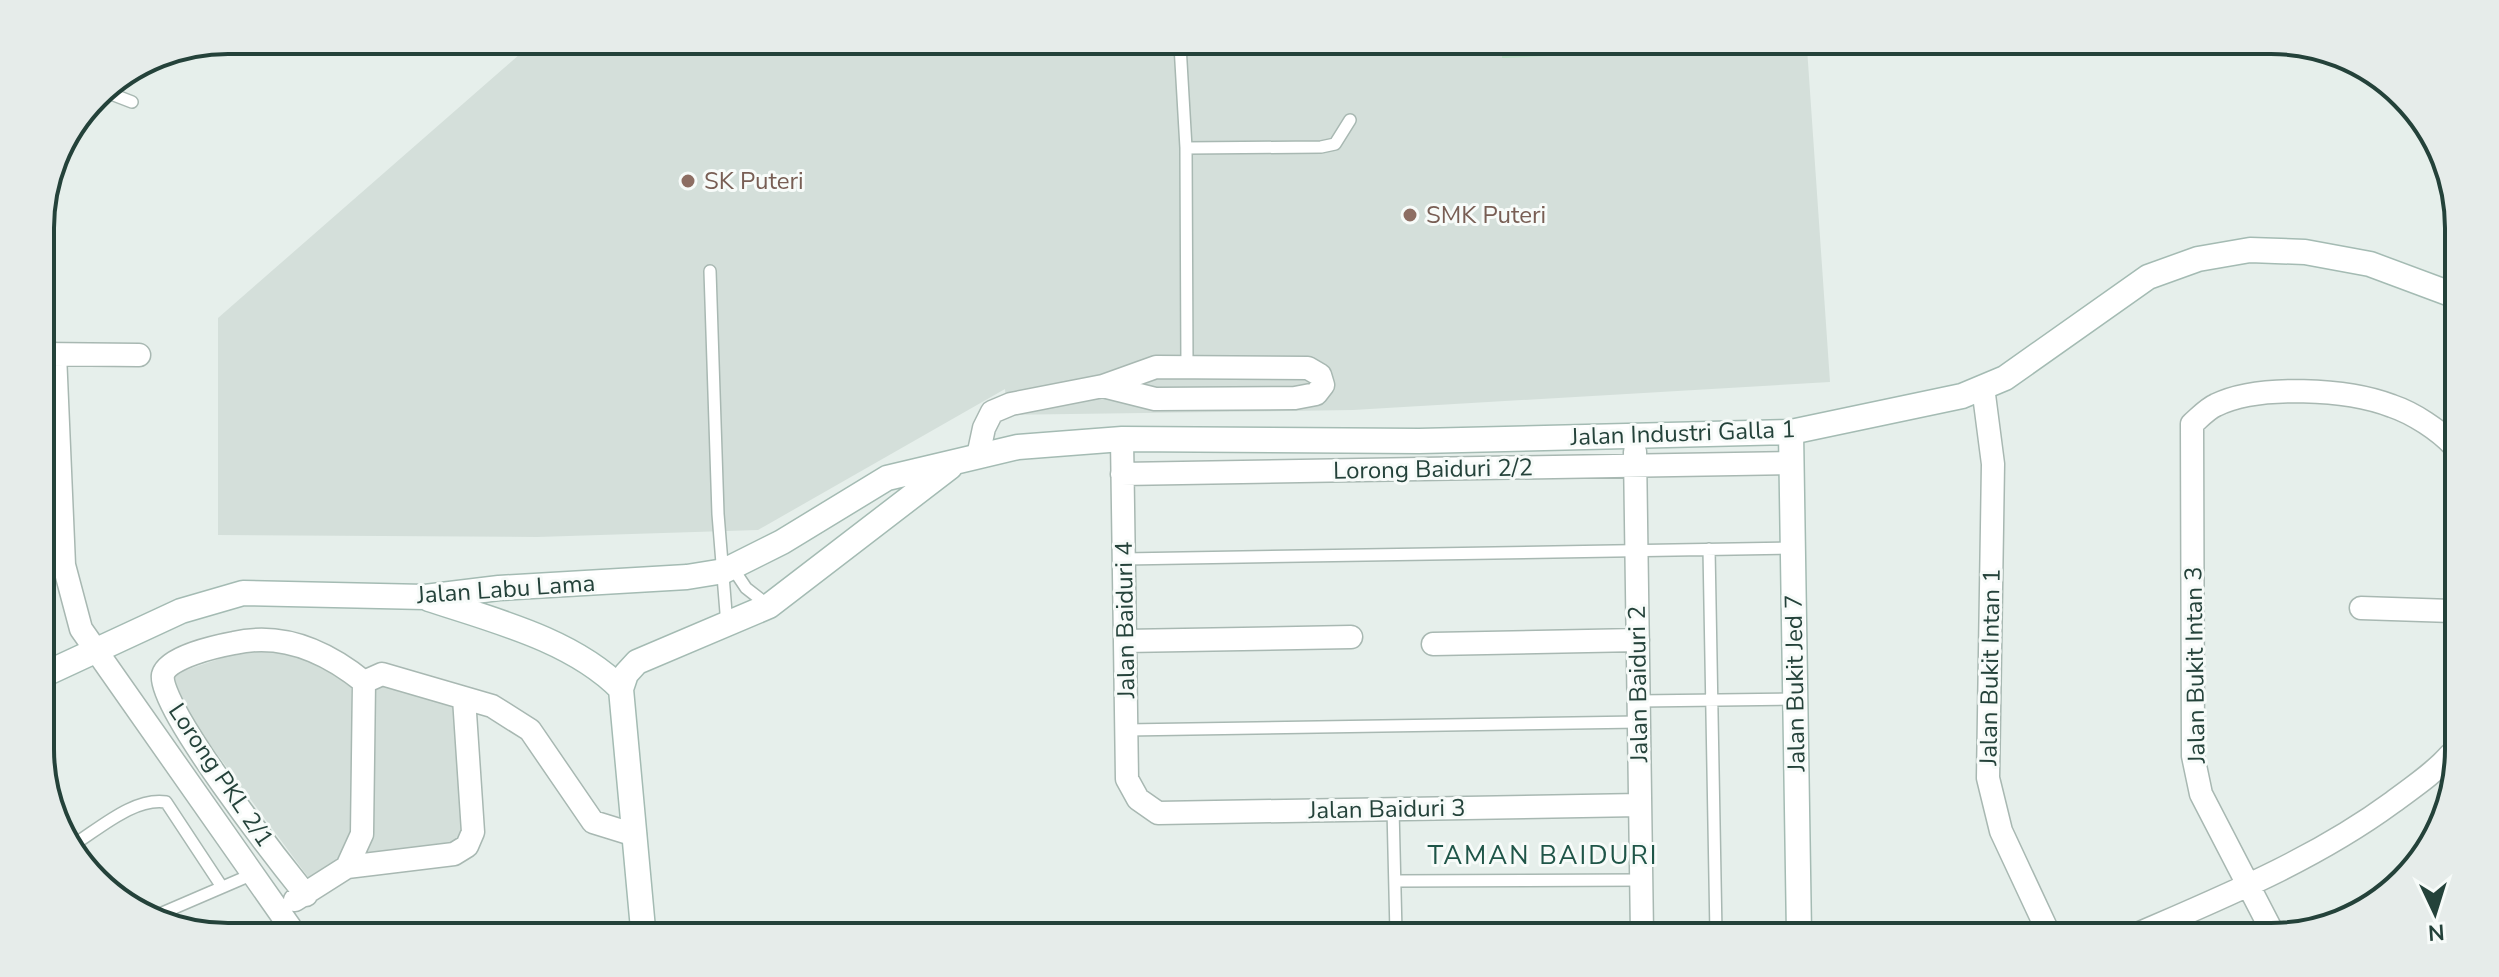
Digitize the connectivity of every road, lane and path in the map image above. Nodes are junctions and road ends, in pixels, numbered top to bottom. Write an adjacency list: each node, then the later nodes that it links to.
1 (1181, 54): 5 (lane)
2 (115, 95): 3 (lane)
3 (132, 102)
4 (1350, 120): 5 (lane)
5 (1186, 148): 10 (lane)
6 (710, 271): 28 (lane)
7 (2445, 292): 12 (main road, Jalan Industri Galla 1)
8 (54, 354): 9 (street)
9 (139, 355)
10 (1187, 367): 11 (street); 11 (street)
11 (1103, 386): 17 (street)
12 (1983, 387): 13 (main road, Jalan Industri Galla 1); 67 (street, Jalan Bukit Intan 1)
13 (1791, 432): 14 (main road, Jalan Industri Galla 1); 18 (main road, Jalan Bukit Jed 7)
14 (1634, 435): 16 (main road, Jalan Industri Galla 1); 19 (street, Jalan Baiduri 2)
15 (2445, 437): 57 (street, Jalan Bukit Intan 3)
16 (1122, 439): 17 (main road, Jalan Industri Galla 1); 20 (street, Jalan Baiduri 4)
17 (968, 458): 28 (main road, Jalan Labu Lama); 30 (main road)
18 (1791, 463): 19 (street, Lorong Baiduri 2/2); 22 (main road, Jalan Bukit Jed 7)
19 (1635, 466): 20 (street, Lorong Baiduri 2/2); 24 (street, Jalan Baiduri 2)
20 (1122, 474): 25 (street, Jalan Baiduri 4)
21 (54, 506): 26 (street)
22 (1793, 548): 23 (lane); 43 (main road, Jalan Bukit Jed 7)
23 (1709, 549): 24 (lane); 44 (lane)
24 (1636, 551): 25 (lane); 35 (street, Jalan Baiduri 2)
25 (1124, 559): 36 (street, Jalan Baiduri 4)
26 (64, 565): 27 (lane); 38 (street)
27 (54, 569)
28 (728, 569): 29 (main road, Jalan Labu Lama); 30 (lane); 33 (lane)
29 (425, 597): 38 (main road, Jalan Labu Lama); 41 (main road)
30 (769, 606): 33 (main road)
31 (2361, 608): 32 (street)
32 (2445, 611)
33 (727, 625): 41 (main road)
34 (1351, 637): 36 (street)
35 (1638, 640): 37 (street); 45 (street, Jalan Baiduri 2)
36 (1125, 641): 46 (street, Jalan Baiduri 4)
37 (1433, 644)
38 (94, 651): 39 (main road, Jalan Labu Lama); 54 (street)
39 (54, 670)
40 (364, 682): 42 (street); 53 (street); 59 (street, Lorong PKL 2/1)
41 (621, 689): 51 (main road)
42 (464, 698): 51 (street); 53 (street)
43 (1796, 699): 44 (lane); 66 (main road, Jalan Bukit Jed 7)
44 (1712, 700): 45 (lane); 65 (lane)
45 (1639, 712): 46 (lane); 49 (street, Jalan Baiduri 2)
46 (1126, 730): 48 (street, Jalan Baiduri 4)
47 (2444, 761): 57 (street)
48 (1138, 799): 50 (street, Jalan Baiduri 3)
49 (1640, 805): 50 (street, Jalan Baiduri 3); 55 (street, Jalan Baiduri 2)
50 (1393, 809): 56 (lane)
51 (635, 835): 62 (main road)
52 (80, 841): 58 (lane)
53 (347, 867): 59 (street)
54 (253, 874): 58 (lane); 61 (street)
55 (1642, 880): 56 (lane); 64 (street, Jalan Baiduri 2)
56 (1395, 881): 63 (lane)
57 (2250, 886): 68 (street); 69 (street, Jalan Bukit Intan 3)
58 (222, 887): 60 (lane)
59 (306, 895): 61 (street)
60 (166, 911)
61 (284, 918)
62 (642, 923)
63 (1396, 923)
64 (1642, 923)
65 (1716, 923)
66 (1799, 923)
67 (2044, 923)
68 (2163, 923)
69 (2268, 923)

